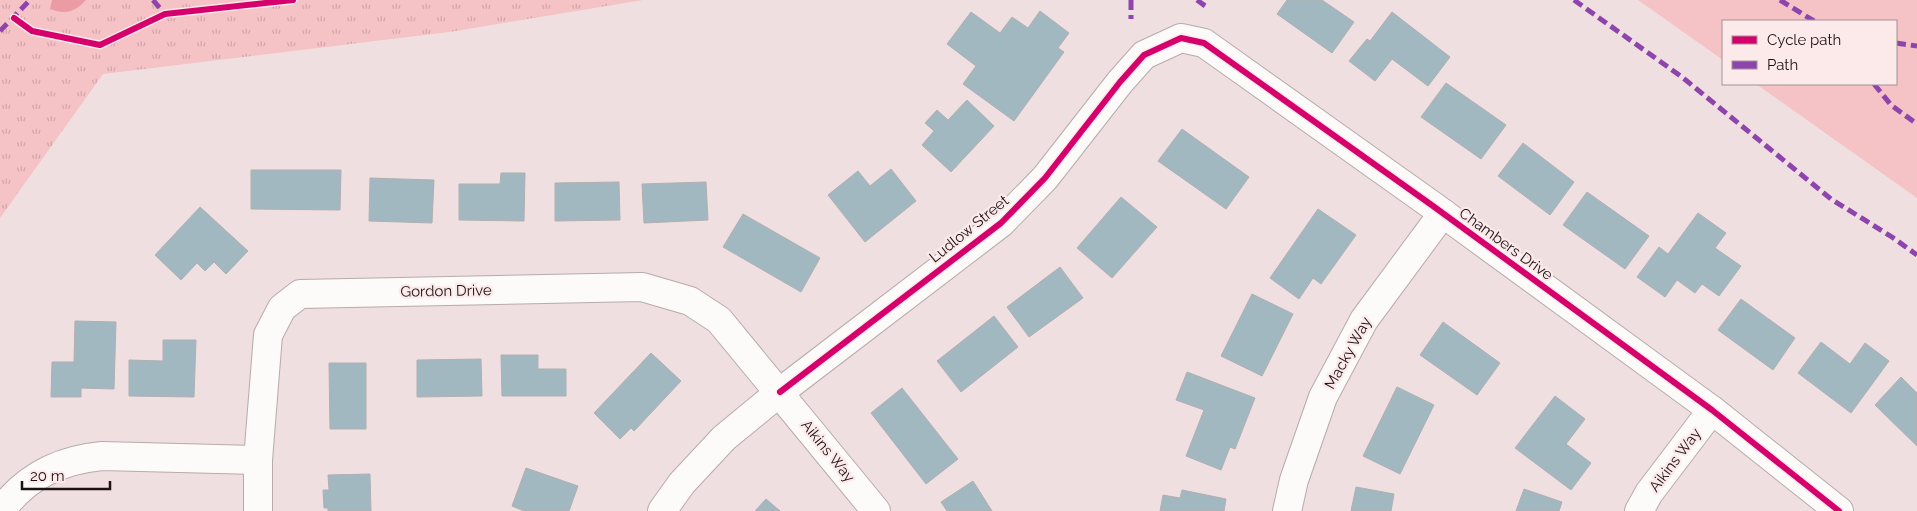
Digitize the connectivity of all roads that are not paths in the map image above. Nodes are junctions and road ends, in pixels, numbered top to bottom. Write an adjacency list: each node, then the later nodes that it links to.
1 (1144, 55): 2 (street, Chambers Drive); 3 (street, Ludlow Street)
2 (1443, 213): 4 (street, Chambers Drive); 10 (street, Macky Way)
3 (780, 392): 5 (street, Gordon Drive); 8 (street, Ludlow Street); 9 (street, Aikins Way)
4 (1712, 410): 11 (street, Aikins Way); 12 (street, Chambers Drive)
5 (258, 460): 6 (street); 7 (street, Gordon Drive)
6 (1, 511)
7 (258, 511)
8 (662, 511)
9 (876, 511)
10 (1288, 511)
11 (1640, 511)
12 (1839, 511)

